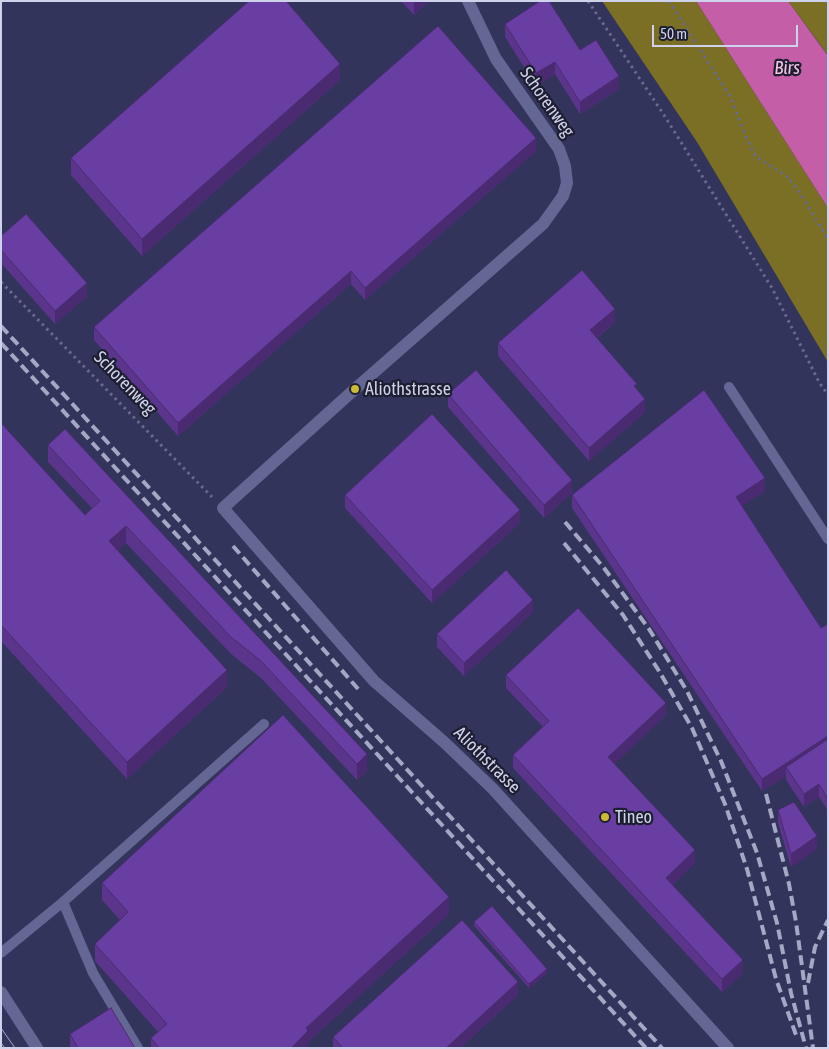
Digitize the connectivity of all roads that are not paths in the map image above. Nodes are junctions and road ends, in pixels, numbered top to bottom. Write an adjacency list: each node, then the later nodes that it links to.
1 (468, 1): 3 (street, Schorenweg)
2 (728, 387): 4 (lane)
3 (223, 508): 11 (street, Aliothstrasse)
4 (828, 539)
5 (264, 724): 6 (lane)
6 (63, 902): 7 (lane); 10 (lane)
7 (1, 953)
8 (1, 992): 9 (street)
9 (37, 1048)
10 (138, 1048)
11 (728, 1048)

